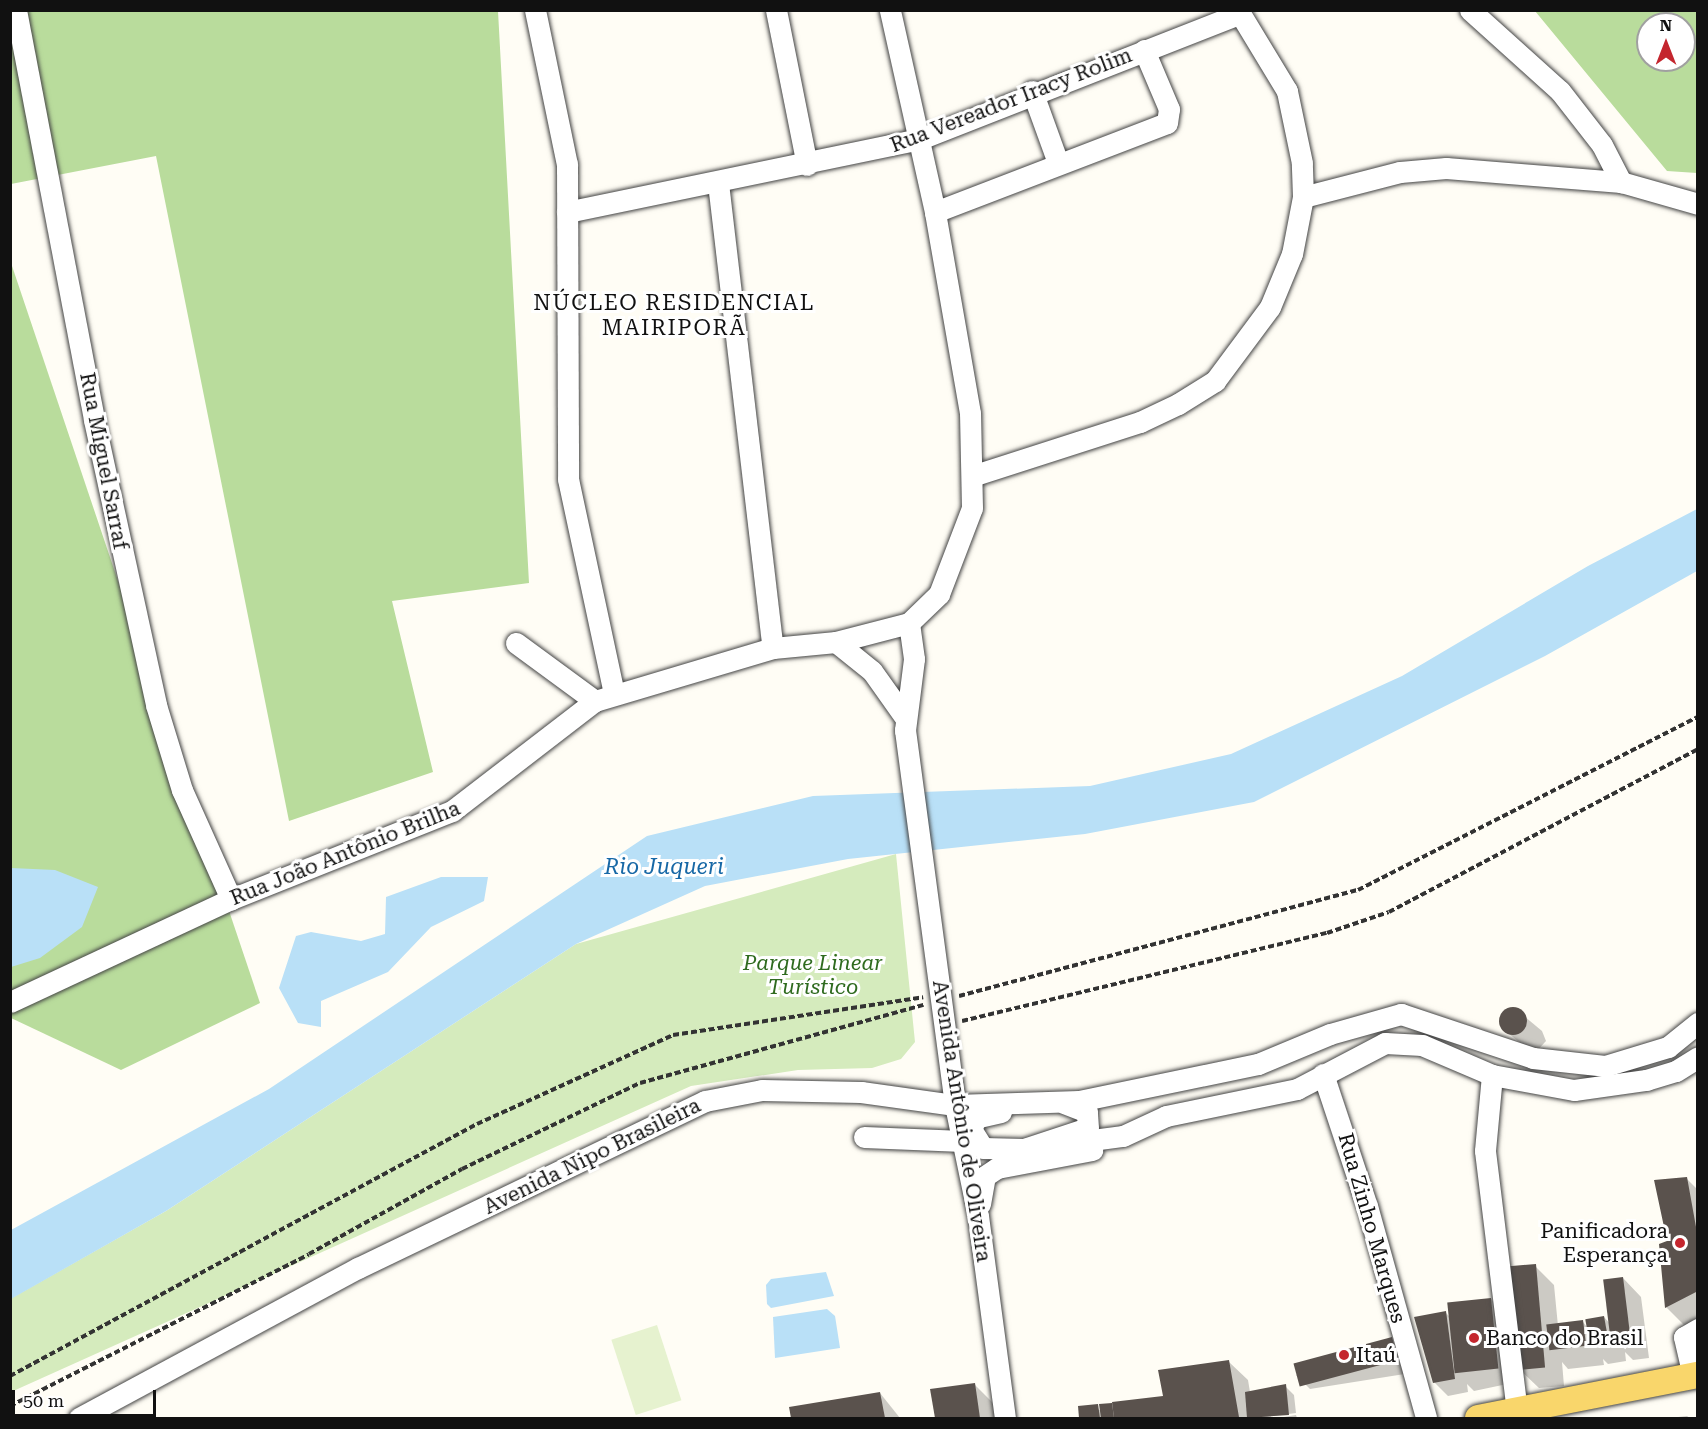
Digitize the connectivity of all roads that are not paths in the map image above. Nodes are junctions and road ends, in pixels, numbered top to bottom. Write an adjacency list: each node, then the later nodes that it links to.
1 (16, 10): 25 (street, Rua Miguel Sarraf)
2 (535, 10): 16 (street)
3 (776, 10): 11 (street)
4 (890, 10): 9 (street)
5 (1470, 10): 12 (street)
6 (1239, 12): 7 (street, Rua Vereador Iracy Rolim); 14 (street)
7 (1144, 50): 8 (street, Rua Vereador Iracy Rolim); 10 (street)
8 (1032, 92): 9 (street, Rua Vereador Iracy Rolim); 10 (street)
9 (920, 139): 11 (street, Rua Vereador Iracy Rolim); 17 (street)
10 (1058, 163): 17 (street)
11 (807, 165): 13 (street, Rua Vereador Iracy Rolim)
12 (1621, 182): 14 (street); 15 (street)
13 (718, 183): 16 (street, Rua Vereador Iracy Rolim); 22 (street)
14 (1303, 197): 18 (street)
15 (1698, 204)
16 (567, 212): 23 (street)
17 (935, 212): 18 (street)
18 (975, 475): 19 (street)
19 (909, 623): 20 (street, Rua João Antônio Brilha); 24 (street, Avenida Antônio de Oliveira)
20 (836, 642): 22 (street, Rua João Antônio Brilha); 24 (street, Avenida Antônio de Oliveira)
21 (516, 643): 23 (street)
22 (773, 648): 23 (street, Rua João Antônio Brilha)
23 (605, 698): 25 (street, Rua João Antônio Brilha)
24 (904, 723): 32 (street, Avenida Antônio de Oliveira)
25 (231, 899): 26 (street, Rua João Antônio Brilha)
26 (10, 1002)
27 (1698, 1023): 31 (street, Avenida Nipo Brasileira)
28 (1698, 1057): 30 (street)
29 (1323, 1074): 30 (street); 33 (street); 43 (street, Rua Zinho Marques)
30 (1492, 1075): 40 (street)
31 (1058, 1102): 32 (street, Avenida Nipo Brasileira); 36 (street); 36 (street)
32 (955, 1105): 35 (street, Avenida Antônio de Oliveira); 41 (street, Avenida Nipo Brasileira)
33 (1123, 1136): 36 (street); 37 (street)
34 (864, 1137): 35 (street)
35 (963, 1141): 37 (street, Avenida Antônio de Oliveira)
36 (1024, 1149)
37 (978, 1216): 42 (street, Avenida Antônio de Oliveira)
38 (1698, 1329): 39 (street)
39 (1695, 1376): 40 (main road)
40 (1516, 1412): 44 (main road)
41 (79, 1419)
42 (1005, 1419)
43 (1426, 1419)
44 (1478, 1419)

